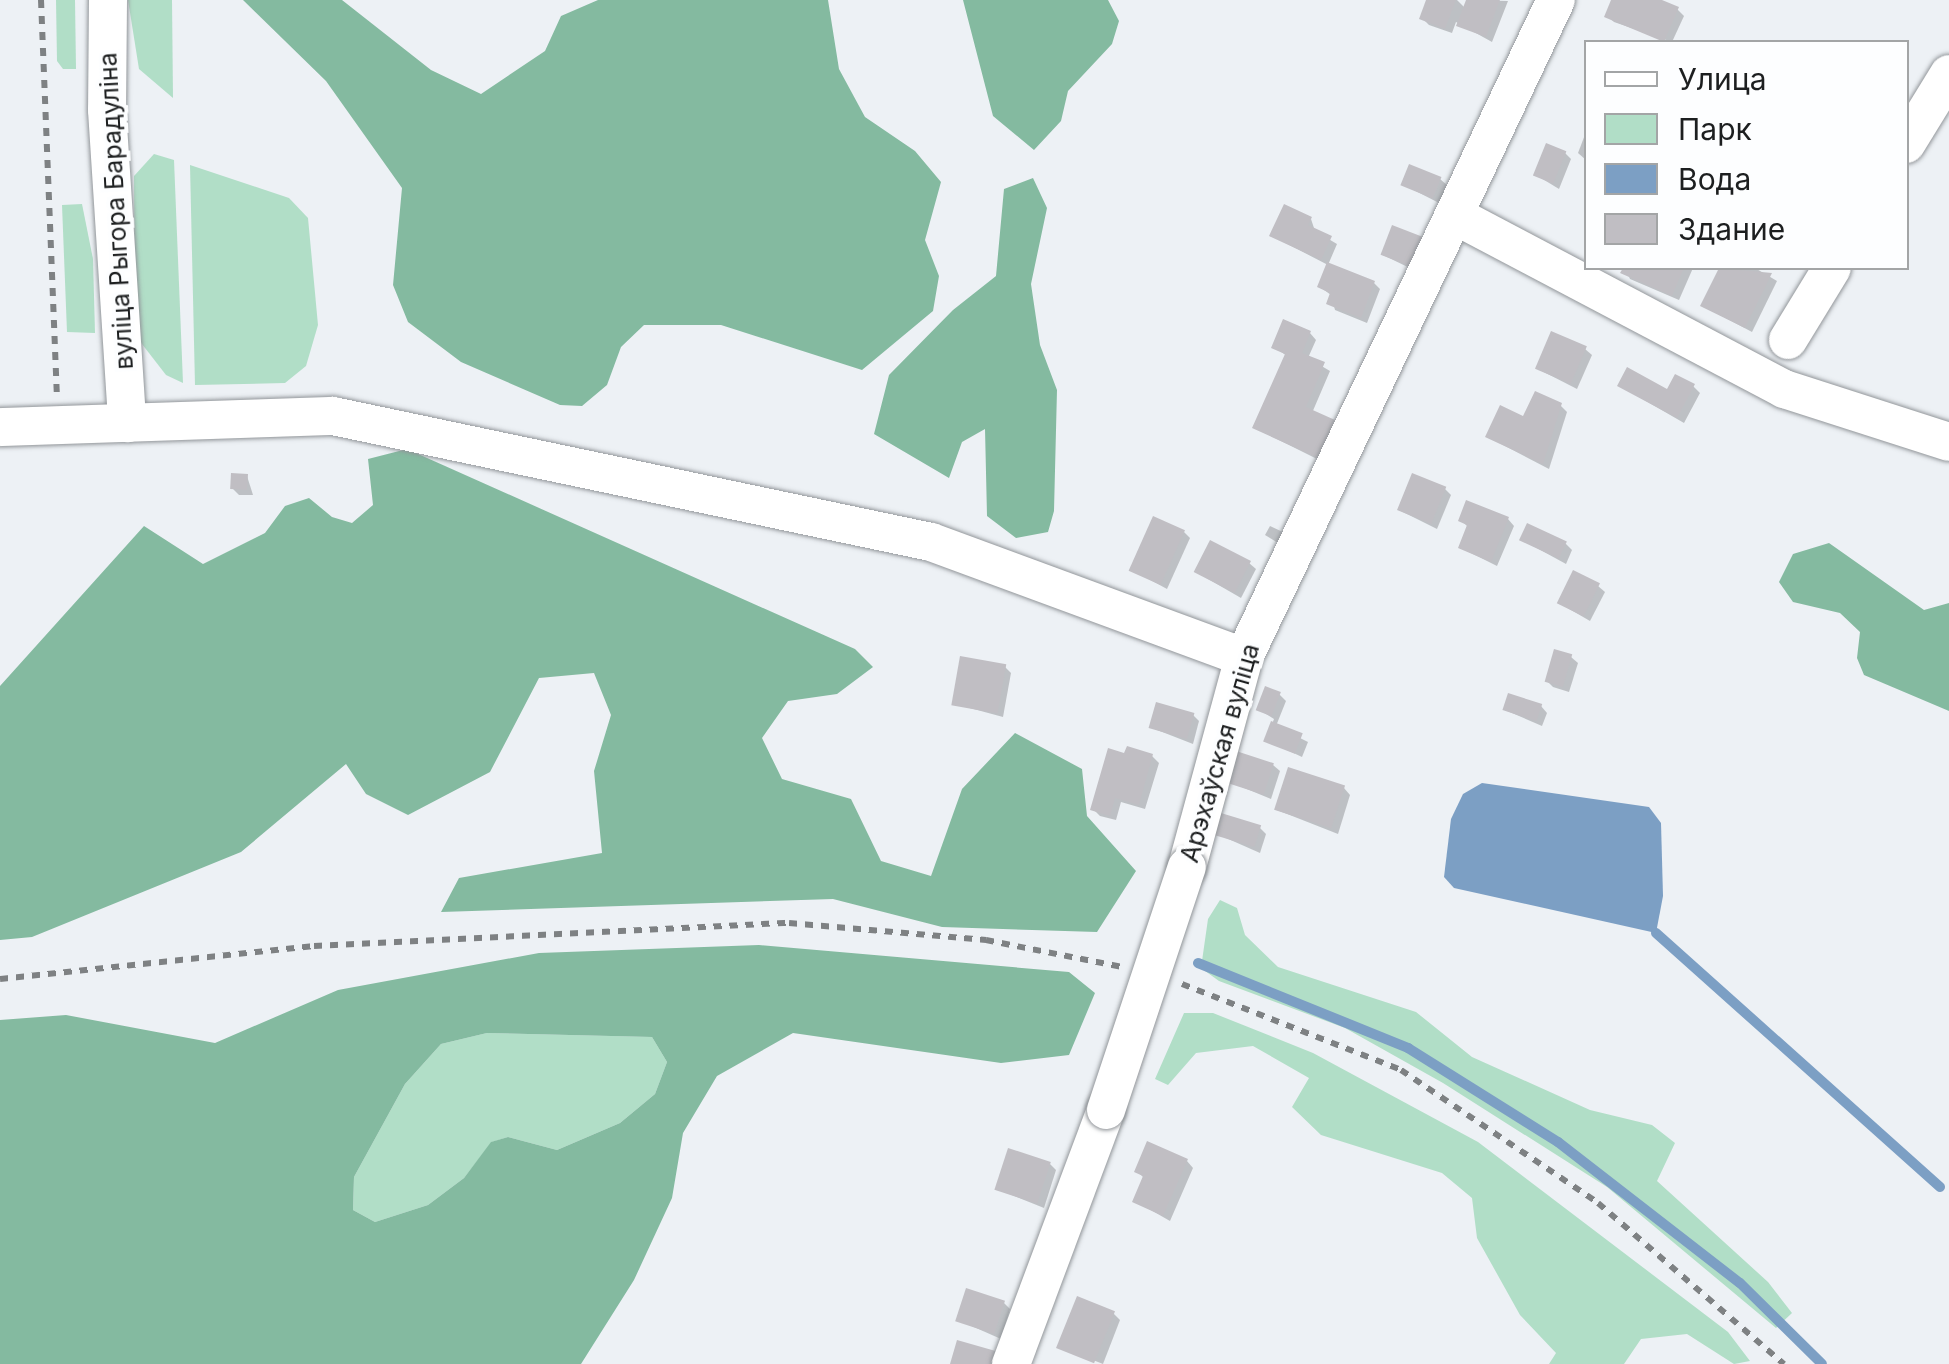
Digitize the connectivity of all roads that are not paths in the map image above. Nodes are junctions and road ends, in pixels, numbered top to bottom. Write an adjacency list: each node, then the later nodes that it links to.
1 (108, 0): 8 (street, вуліца Рыгора Барадуліна)
2 (1556, 0): 5 (street, Арэхаўская вуліца)
3 (1949, 74): 4 (street)
4 (1909, 139)
5 (1458, 217): 10 (street); 11 (street, Арэхаўская вуліца)
6 (1831, 270): 7 (street)
7 (1788, 340)
8 (127, 423): 9 (street); 11 (street)
9 (0, 427)
10 (1949, 442)
11 (1244, 657): 12 (street, Арэхаўская вуліца, bridge)
12 (1011, 1364)

